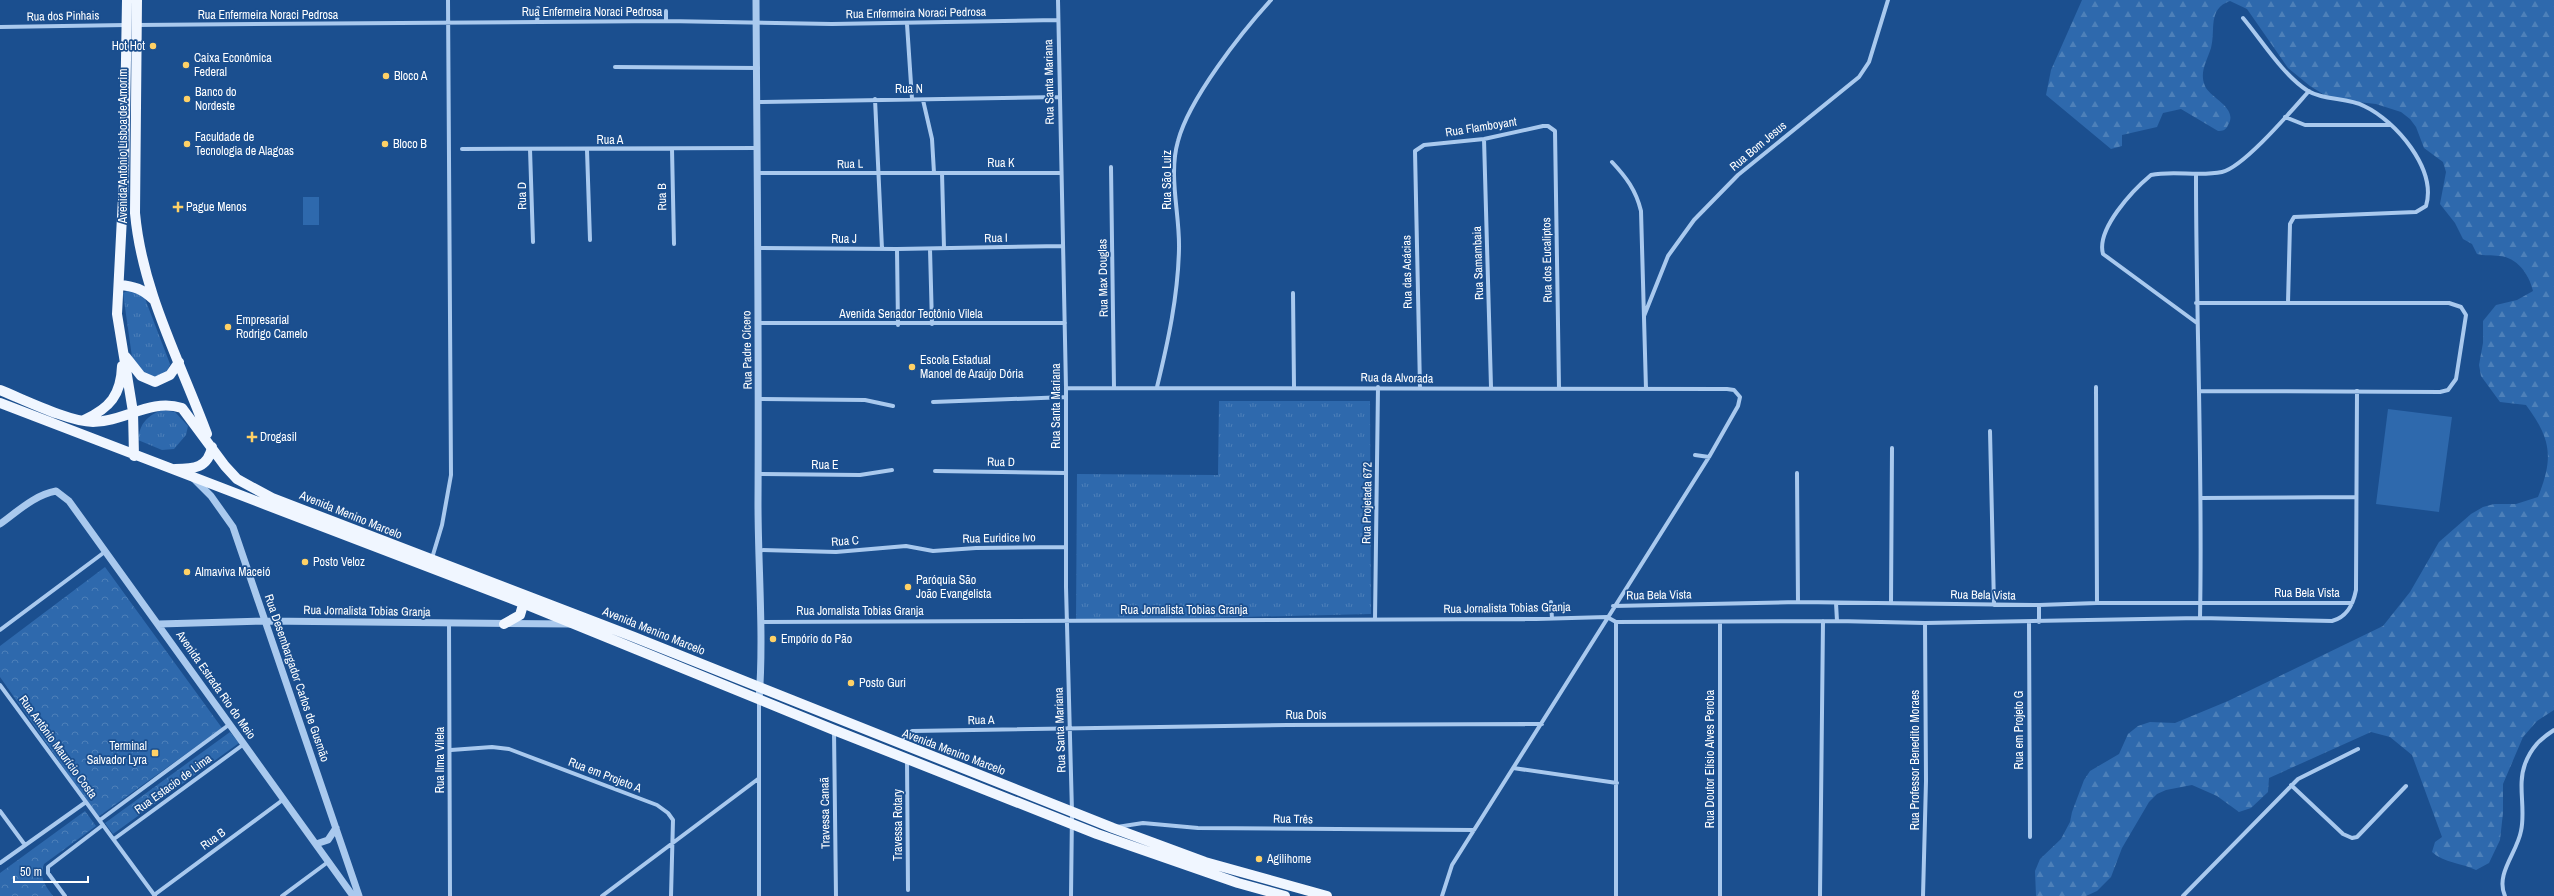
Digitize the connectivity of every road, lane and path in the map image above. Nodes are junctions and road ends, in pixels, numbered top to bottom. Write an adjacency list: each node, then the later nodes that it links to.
1 (128, 0): 17 (main road, Avenida Antônio Lisboa de Amorim)
2 (137, 0): 17 (main road, Avenida Antônio Lisboa de Amorim)
3 (448, 0): 15 (street)
4 (756, 0): 14 (street, Rua Padre Cícero)
5 (1058, 0): 11 (street, Rua Santa Mariana)
6 (1271, 0): 67 (street, Rua São Luiz)
7 (1888, 0): 59 (street, Rua Bom Jesus)
8 (538, 8): 12 (street)
9 (666, 11): 13 (street)
10 (2243, 18): 21 (street)
11 (1057, 20): 16 (street, Rua Enfermeira Noraci Pedrosa); 22 (street, Rua Santa Mariana)
12 (537, 22): 13 (street, Rua Enfermeira Noraci Pedrosa); 15 (street, Rua Enfermeira Noraci Pedrosa)
13 (666, 22): 14 (street, Rua Enfermeira Noraci Pedrosa)
14 (756, 22): 16 (street, Rua Enfermeira Noraci Pedrosa); 20 (street, Rua Padre Cícero)
15 (448, 23): 17 (street, Rua Enfermeira Noraci Pedrosa); 107 (street)
16 (907, 24): 24 (street)
17 (132, 25): 18 (street, Rua dos Pinhais); 54 (main road, Avenida Antônio Lisboa de Amorim); 56 (main road, Avenida Antônio Lisboa de Amorim)
18 (0, 27)
19 (615, 67): 20 (street)
20 (758, 68): 26 (street, Rua Padre Cícero)
21 (2309, 91): 27 (street); 28 (street)
22 (1059, 97): 25 (street, Rua N); 43 (street, Rua Santa Mariana)
23 (876, 99): 24 (street, Rua N); 26 (street, Rua N); 42 (street)
24 (912, 99): 25 (street, Rua N)
25 (923, 100): 40 (street)
26 (758, 102): 31 (street, Rua Padre Cícero)
27 (2285, 118): 28 (street); 44 (street)
28 (2390, 124): 58 (street)
29 (1555, 131): 30 (street, Rua Flamboyant); 75 (street, Rua dos Eucaliptos)
30 (1484, 139): 36 (street, Rua Flamboyant); 70 (street, Rua Samambaia)
31 (759, 148): 35 (street, Rua A); 39 (street, Rua Padre Cícero)
32 (462, 149): 33 (street, Rua A)
33 (530, 149): 34 (street, Rua A); 46 (street, Rua D)
34 (587, 150): 35 (street, Rua A); 45 (street)
35 (672, 150): 47 (street, Rua B)
36 (1414, 156): 74 (street, Rua das Acácias)
37 (1612, 162): 59 (street)
38 (1111, 167): 73 (street, Rua Max Douglas)
39 (759, 173): 42 (street, Rua L); 49 (street, Rua Padre Cícero)
40 (934, 173): 41 (street, Rua L); 42 (street, Rua L)
41 (942, 173): 43 (street, Rua K); 50 (street)
42 (880, 174): 51 (street)
43 (1060, 174): 48 (street, Rua Santa Mariana)
44 (2196, 175): 57 (street); 62 (street)
45 (590, 240)
46 (533, 242)
47 (674, 244)
48 (1062, 246): 50 (street, Rua I); 61 (street, Rua Santa Mariana)
49 (758, 248): 51 (street, Rua J); 60 (street, Rua Padre Cícero)
50 (944, 248): 53 (street, Rua I)
51 (882, 249): 52 (street, Rua J)
52 (897, 249): 53 (street, Rua J); 64 (street)
53 (930, 249): 63 (street)
54 (119, 285): 56 (main road); 65 (main road, Avenida Antônio Lisboa de Amorim)
55 (1293, 293): 68 (street)
56 (154, 300): 66 (main road, Avenida Antônio Lisboa de Amorim)
57 (2196, 303): 58 (street); 62 (street)
58 (2288, 303): 79 (street)
59 (1644, 316): 76 (street)
60 (757, 323): 64 (street, Avenida Senador Teotônio Vilela); 81 (street, Rua Padre Cícero)
61 (1065, 323): 63 (street, Avenida Senador Teotônio Vilela); 72 (street, Rua Santa Mariana)
62 (2197, 323): 78 (street)
63 (932, 324): 64 (street, Avenida Senador Teotônio Vilela)
64 (898, 325)
65 (124, 350): 66 (main road); 85 (main road, Avenida Antônio Lisboa de Amorim); 86 (main road)
66 (179, 362): 88 (main road, Avenida Antônio Lisboa de Amorim)
67 (1157, 387): 68 (street, Rua da Alvorada); 73 (street, Rua da Alvorada)
68 (1294, 387): 69 (street, Rua da Alvorada)
69 (1378, 387): 74 (street, Rua da Alvorada); 122 (street, Rua Projetada 672)
70 (1491, 387): 74 (street, Rua da Alvorada); 75 (street, Rua da Alvorada)
71 (2096, 387): 113 (street)
72 (1066, 388): 73 (street, Rua da Alvorada); 80 (street, Rua Santa Mariana)
73 (1114, 388)
74 (1420, 388)
75 (1559, 388): 76 (street, Rua da Alvorada)
76 (1646, 389): 92 (street, Rua da Alvorada)
77 (0, 390): 86 (main road, Avenida Menino Marcelo)
78 (2199, 391): 79 (street); 101 (street)
79 (2357, 391): 100 (street)
80 (1066, 398): 82 (street); 96 (street, Rua Santa Mariana)
81 (759, 399): 84 (street); 98 (street, Rua Padre Cícero)
82 (933, 402)
83 (0, 403): 91 (main road, Avenida Menino Marcelo)
84 (893, 406)
85 (133, 412): 86 (main road, Avenida Menino Marcelo); 88 (main road, Avenida Menino Marcelo); 91 (main road, Avenida Antônio Lisboa de Amorim)
86 (83, 421)
87 (1990, 431): 116 (street)
88 (212, 447): 93 (main road); 107 (main road, Avenida Menino Marcelo)
89 (1892, 448): 112 (street)
90 (1696, 455): 92 (street)
91 (134, 456): 93 (main road, Avenida Menino Marcelo)
92 (1709, 457): 118 (street)
93 (169, 469): 99 (main road, Avenida Menino Marcelo)
94 (892, 470): 98 (street, Rua E)
95 (935, 470): 96 (street, Rua D)
96 (1066, 473): 103 (street, Rua Santa Mariana)
97 (1797, 473): 110 (street)
98 (758, 474): 104 (street, Rua Padre Cícero)
99 (194, 479): 108 (main road, Avenida Menino Marcelo); 123 (street, Rua Desembargador Carlos de Gusmão)
100 (2356, 497): 101 (street); 115 (street)
101 (2201, 498): 114 (street)
102 (0, 524): 105 (street, Avenida Estrada Rio do Meio)
103 (1065, 547): 106 (street, Rua Euridice Ivo); 127 (street, Rua Santa Mariana)
104 (758, 550): 106 (street, Rua C); 126 (street, Rua Padre Cícero)
105 (106, 551): 134 (street, Avenida Estrada Rio do Meio); 137 (street)
106 (933, 551)
107 (431, 561): 108 (main road, Avenida Menino Marcelo)
108 (525, 599): 135 (main road); 136 (main road, Avenida Menino Marcelo); 139 (main road, Avenida Menino Marcelo)
109 (1551, 602): 121 (street)
110 (1798, 602): 111 (street, Rua Bela Vista); 118 (street, Rua Bela Vista)
111 (1836, 603): 112 (street, Rua Bela Vista); 125 (street)
112 (1891, 603): 116 (street, Rua Bela Vista)
113 (2098, 603): 114 (street, Rua Bela Vista); 117 (street, Rua Bela Vista)
114 (2200, 603): 115 (street, Rua Bela Vista); 120 (street)
115 (2352, 604): 120 (street, Rua Bela Vista)
116 (1994, 605): 117 (street, Rua Bela Vista)
117 (2039, 605): 131 (street)
118 (1613, 606): 119 (street)
119 (1607, 617): 121 (street, Rua Jornalista Tobias Granja); 128 (street); 142 (street)
120 (2200, 618): 131 (street, Rua Bela Vista)
121 (1552, 619): 122 (street, Rua Jornalista Tobias Granja)
122 (1375, 620): 127 (street, Rua Jornalista Tobias Granja)
123 (265, 621): 132 (street, Rua Jornalista Tobias Granja); 134 (street, Rua Jornalista Tobias Granja); 163 (street, Rua Desembargador Carlos de Gusmão)
124 (1823, 621): 125 (street, Rua Bela Vista); 129 (street, Rua Bela Vista); 190 (street)
125 (1837, 621): 133 (street, Rua Bela Vista)
126 (761, 622): 127 (street, Rua Jornalista Tobias Granja); 139 (street, Rua Padre Cícero)
127 (1067, 622): 143 (street, Rua Santa Mariana)
128 (1616, 622): 129 (street, Rua Bela Vista); 153 (street)
129 (1720, 622): 189 (street, Rua Doutor Elísio Alves Peroba)
130 (2029, 622): 131 (street, Rua Bela Vista); 133 (street, Rua Bela Vista); 166 (street, Rua em Projeto G)
131 (2039, 622)
132 (449, 623): 135 (street, Rua Jornalista Tobias Granja); 149 (street, Rua Ilma Vilela)
133 (1925, 623): 191 (street, Rua Professor Benedito Moraes)
134 (159, 624): 141 (street, Avenida Estrada Rio do Meio)
135 (504, 624): 136 (street, Rua Jornalista Tobias Granja)
136 (576, 624): 140 (main road, Avenida Menino Marcelo)
137 (0, 630)
138 (0, 685): 157 (street, Rua Antônio Maurício Costa)
139 (760, 687): 140 (street, Rua Padre Cícero); 147 (main road, Avenida Menino Marcelo)
140 (759, 700): 144 (main road, Avenida Menino Marcelo); 152 (street)
141 (230, 724): 146 (street, Avenida Estrada Rio do Meio); 160 (street)
142 (1542, 724): 143 (street, Rua Dois); 151 (street)
143 (1070, 728): 147 (street, Rua A); 159 (street, Rua Santa Mariana)
144 (834, 730): 150 (main road, Avenida Menino Marcelo); 183 (street, Travessa Canaã)
145 (2554, 730): 193 (street)
146 (244, 744): 156 (street, Avenida Estrada Rio do Meio); 167 (street, Rua Estacio de Lima)
147 (897, 744): 159 (main road, Avenida Menino Marcelo)
148 (2358, 749): 154 (street)
149 (451, 750): 170 (street, Rua em Projeto A); 179 (street, Rua Ilma Vilela)
150 (907, 759): 161 (main road, Avenida Menino Marcelo); 173 (street, Travessa Rotary)
151 (1513, 768): 153 (street); 165 (street)
152 (758, 779): 170 (street); 182 (street)
153 (1617, 783): 188 (street)
154 (2291, 785): 155 (street); 192 (street)
155 (2406, 786)
156 (284, 799): 168 (street, Avenida Estrada Rio do Meio); 174 (street, Rua B)
157 (86, 802): 160 (street, Rua Antônio Maurício Costa); 169 (street)
158 (0, 811): 169 (street)
159 (1072, 812): 161 (street, Rua Santa Mariana); 164 (main road, Avenida Menino Marcelo)
160 (100, 820): 162 (street, Rua Antônio Maurício Costa)
161 (1072, 824): 184 (street, Rua Santa Mariana); 185 (main road, Avenida Menino Marcelo)
162 (104, 825): 167 (street, Rua Antônio Maurício Costa); 175 (street)
163 (336, 828): 168 (street); 178 (street, Rua Desembargador Carlos de Gusmão)
164 (1113, 828): 165 (street, Rua Três); 186 (main road, Avenida Menino Marcelo)
165 (1474, 830): 187 (street)
166 (2030, 837)
167 (114, 839): 174 (street, Rua Antônio Maurício Costa)
168 (316, 844): 171 (street, Avenida Estrada Rio do Meio)
169 (25, 845): 172 (street)
170 (672, 845): 180 (street); 181 (street, Rua em Projeto A)
171 (328, 862): 176 (street); 177 (street, Avenida Estrada Rio do Meio)
172 (0, 863)
173 (908, 890)
174 (155, 895)
175 (65, 896)
176 (282, 896)
177 (353, 896)
178 (359, 896)
179 (450, 896)
180 (602, 896)
181 (671, 896)
182 (759, 896)
183 (836, 896)
184 (1072, 896)
185 (1285, 896)
186 (1327, 896)
187 (1442, 896)
188 (1616, 896)
189 (1720, 896)
190 (1820, 896)
191 (1923, 896)
192 (2183, 896)
193 (2505, 896)

